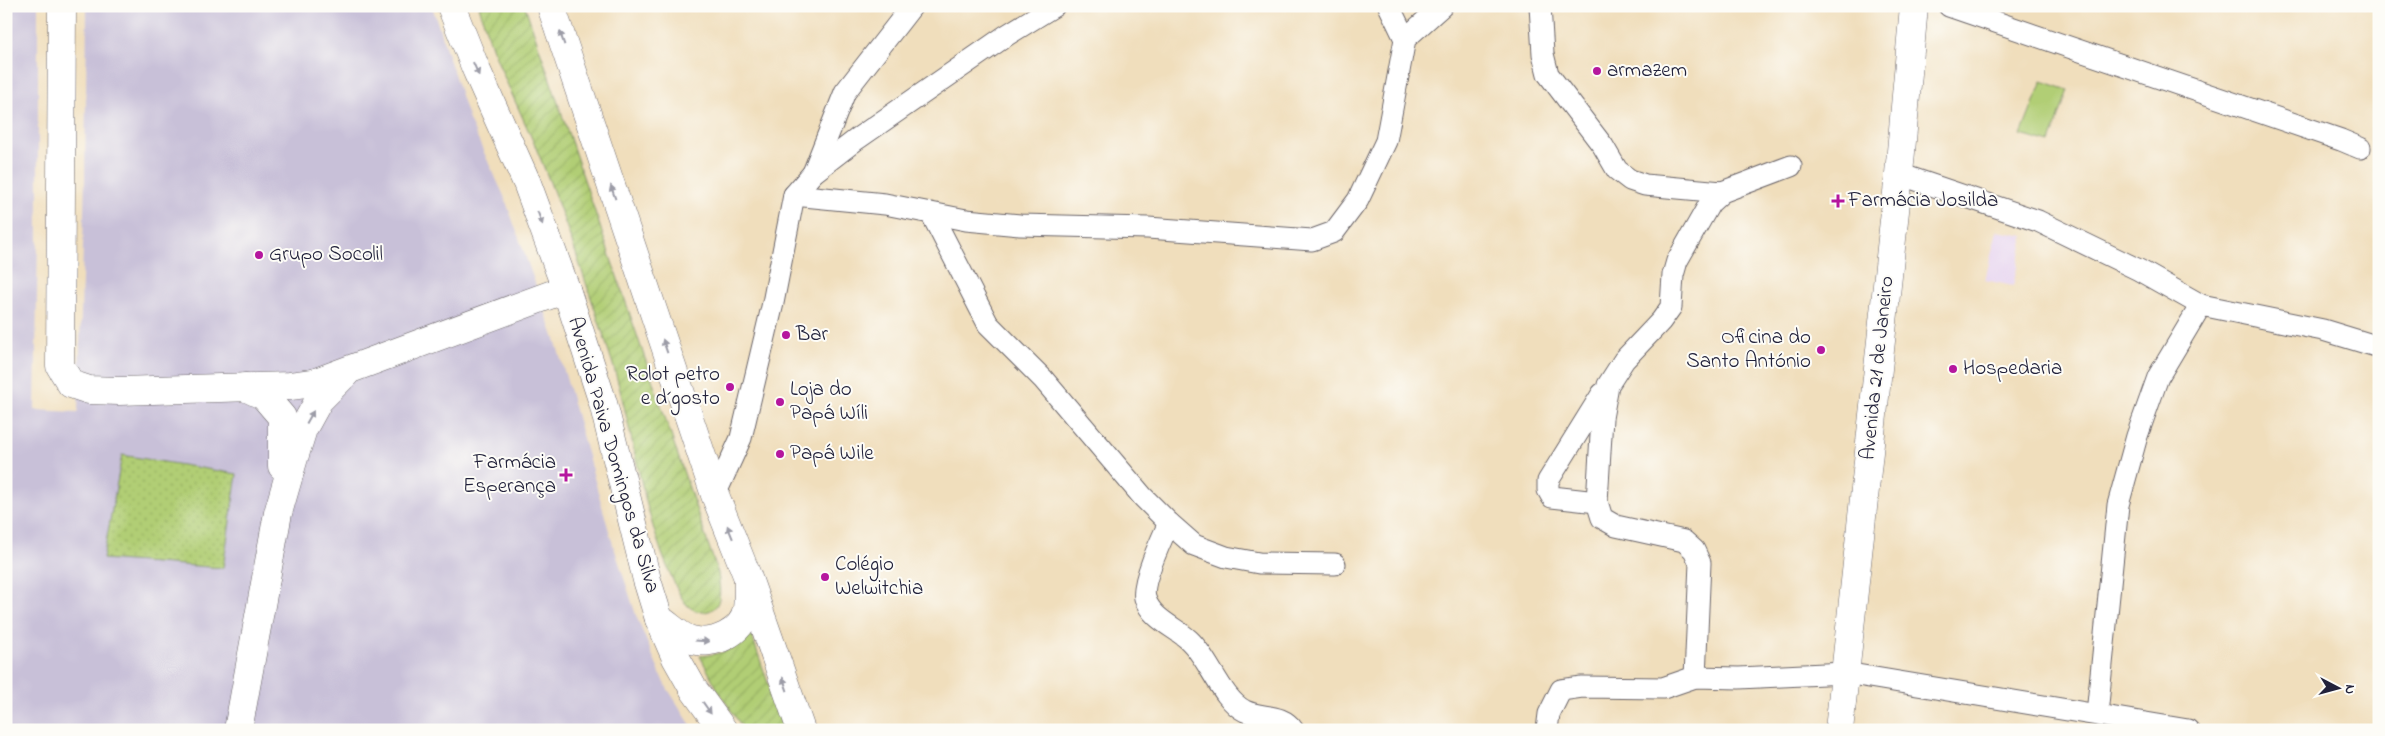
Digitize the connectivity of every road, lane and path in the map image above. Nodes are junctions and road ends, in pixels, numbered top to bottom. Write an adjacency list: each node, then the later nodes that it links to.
1 (62, 6): 24 (main road)
2 (551, 6): 25 (main road, one-way to 2)
3 (912, 6): 14 (street)
4 (1054, 6): 14 (street)
5 (1389, 6): 11 (street)
6 (1442, 6): 11 (street)
7 (1540, 6): 16 (street)
8 (1914, 6): 15 (main road, Avenida 21 de Janeiro)
9 (1949, 6): 12 (street)
10 (455, 12): 19 (main road, Avenida Paiva Domingos da Silva, one-way to 19)
11 (1406, 39): 18 (street)
12 (2360, 148)
13 (1791, 166): 16 (street)
14 (813, 173): 17 (street)
15 (1899, 174): 20 (street); 32 (main road, Avenida 21 de Janeiro)
16 (1722, 192): 23 (street)
17 (794, 195): 18 (street); 25 (street)
18 (932, 215): 28 (street)
19 (566, 289): 22 (main road); 31 (main road, Avenida Paiva Domingos da Silva)
20 (2201, 305): 21 (street); 34 (street)
21 (2379, 347)
22 (349, 369): 24 (main road); 27 (main road, one-way to 22)
23 (1608, 385): 26 (street); 26 (street)
24 (245, 387): 27 (main road)
25 (715, 494): 30 (main road, one-way to 25)
26 (1597, 502): 33 (street)
27 (278, 513): 35 (main road)
28 (1169, 523): 29 (street); 38 (street)
29 (1335, 564)
30 (748, 578): 31 (main road, one-way to 30); 37 (main road, one-way to 30)
31 (659, 619): 36 (main road, Avenida Paiva Domingos da Silva, one-way to 36)
32 (1845, 673): 33 (street); 34 (street); 40 (main road, Avenida 21 de Janeiro)
33 (1695, 677): 39 (street)
34 (2097, 714): 41 (street)
35 (238, 730)
36 (723, 730)
37 (801, 730)
38 (1293, 730)
39 (1548, 730)
40 (1839, 730)
41 (2188, 730)

